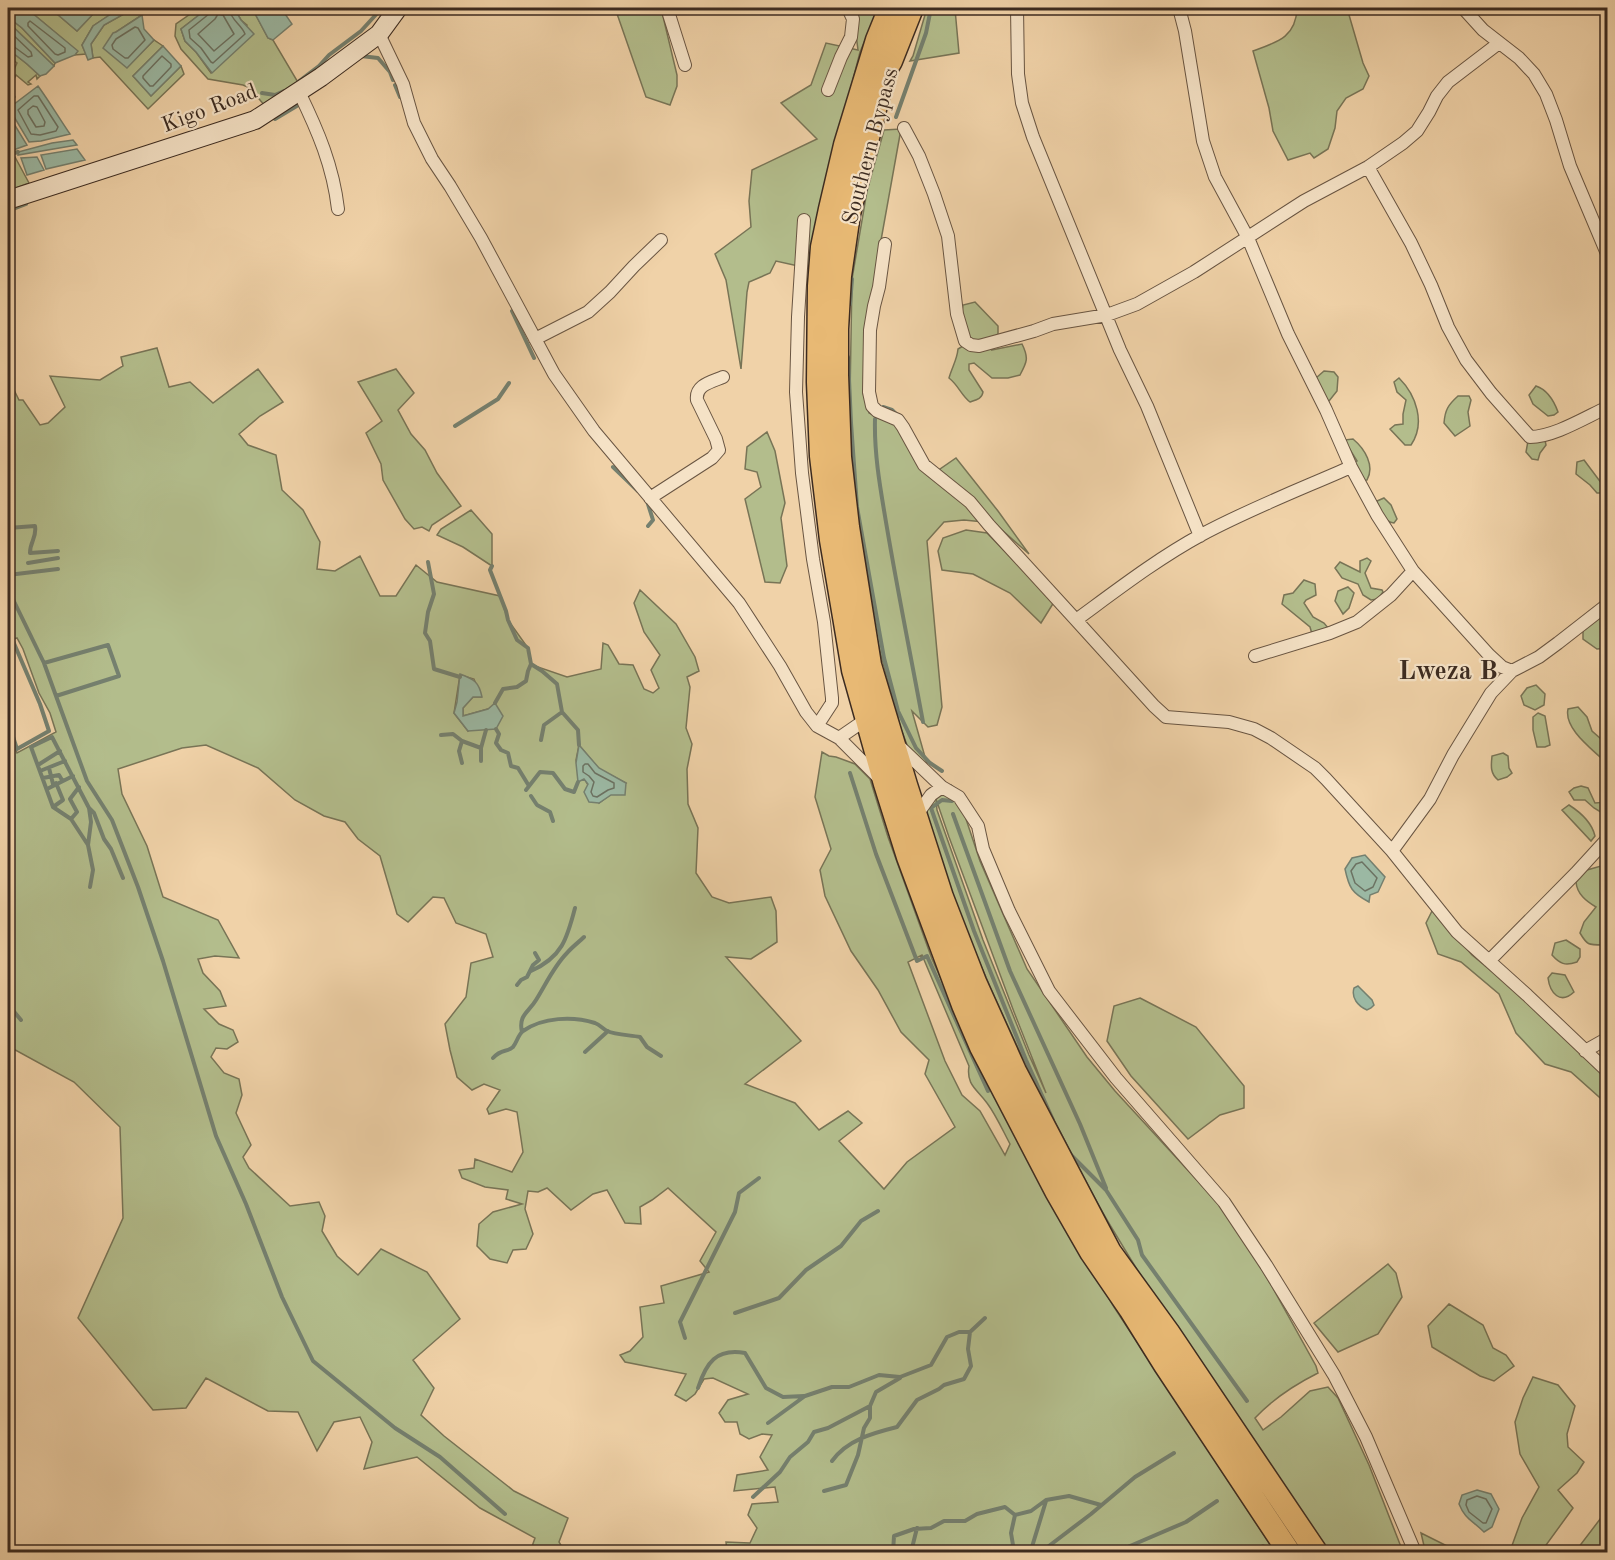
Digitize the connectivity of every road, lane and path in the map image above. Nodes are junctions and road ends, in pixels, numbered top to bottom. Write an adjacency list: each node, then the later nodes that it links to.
1 (398, 8): 9 (street, Kigo Road)
2 (667, 8): 11 (street)
3 (848, 8): 12 (street)
4 (890, 8): 24 (highway, Southern Bypass)
5 (912, 8): 24 (highway, Southern Bypass)
6 (1017, 8): 25 (street)
7 (1179, 8): 20 (street)
8 (1463, 8): 10 (street)
9 (379, 34): 13 (street, Kigo Road); 26 (street)
10 (1499, 44): 15 (street); 19 (street)
11 (685, 65)
12 (828, 90)
13 (299, 92): 16 (street, Kigo Road); 17 (street)
14 (904, 129): 25 (street)
15 (1368, 166): 20 (street); 28 (street)
16 (8, 200)
17 (338, 209)
18 (804, 220): 38 (street)
19 (1603, 232): 23 (street)
20 (1248, 238): 25 (street); 29 (street)
21 (661, 240): 26 (street)
22 (885, 244): 34 (street)
23 (1608, 256)
24 (829, 287): 37 (highway); 40 (highway)
25 (1107, 315): 31 (street)
26 (536, 339): 30 (street)
27 (723, 377): 30 (street)
28 (1608, 406)
29 (1351, 467): 31 (street); 32 (street)
30 (650, 498): 38 (street)
31 (1200, 536): 34 (street)
32 (1413, 571): 35 (street); 36 (street)
33 (1608, 604): 36 (street)
34 (1076, 620): 45 (street)
35 (1255, 656)
36 (1512, 671): 45 (street)
37 (868, 718): 39 (street); 41 (highway)
38 (817, 726): 39 (street)
39 (839, 738): 41 (street)
40 (892, 739): 42 (street); 43 (highway)
41 (885, 784): 50 (highway)
42 (942, 787): 43 (street); 52 (street)
43 (916, 816): 51 (highway)
44 (1608, 838): 46 (street)
45 (1392, 852): 46 (street)
46 (1489, 961): 48 (street)
47 (1608, 1038): 48 (street)
48 (1585, 1051): 49 (street)
49 (1608, 1072)
50 (1289, 1552)
51 (1316, 1552)
52 (1415, 1552)

